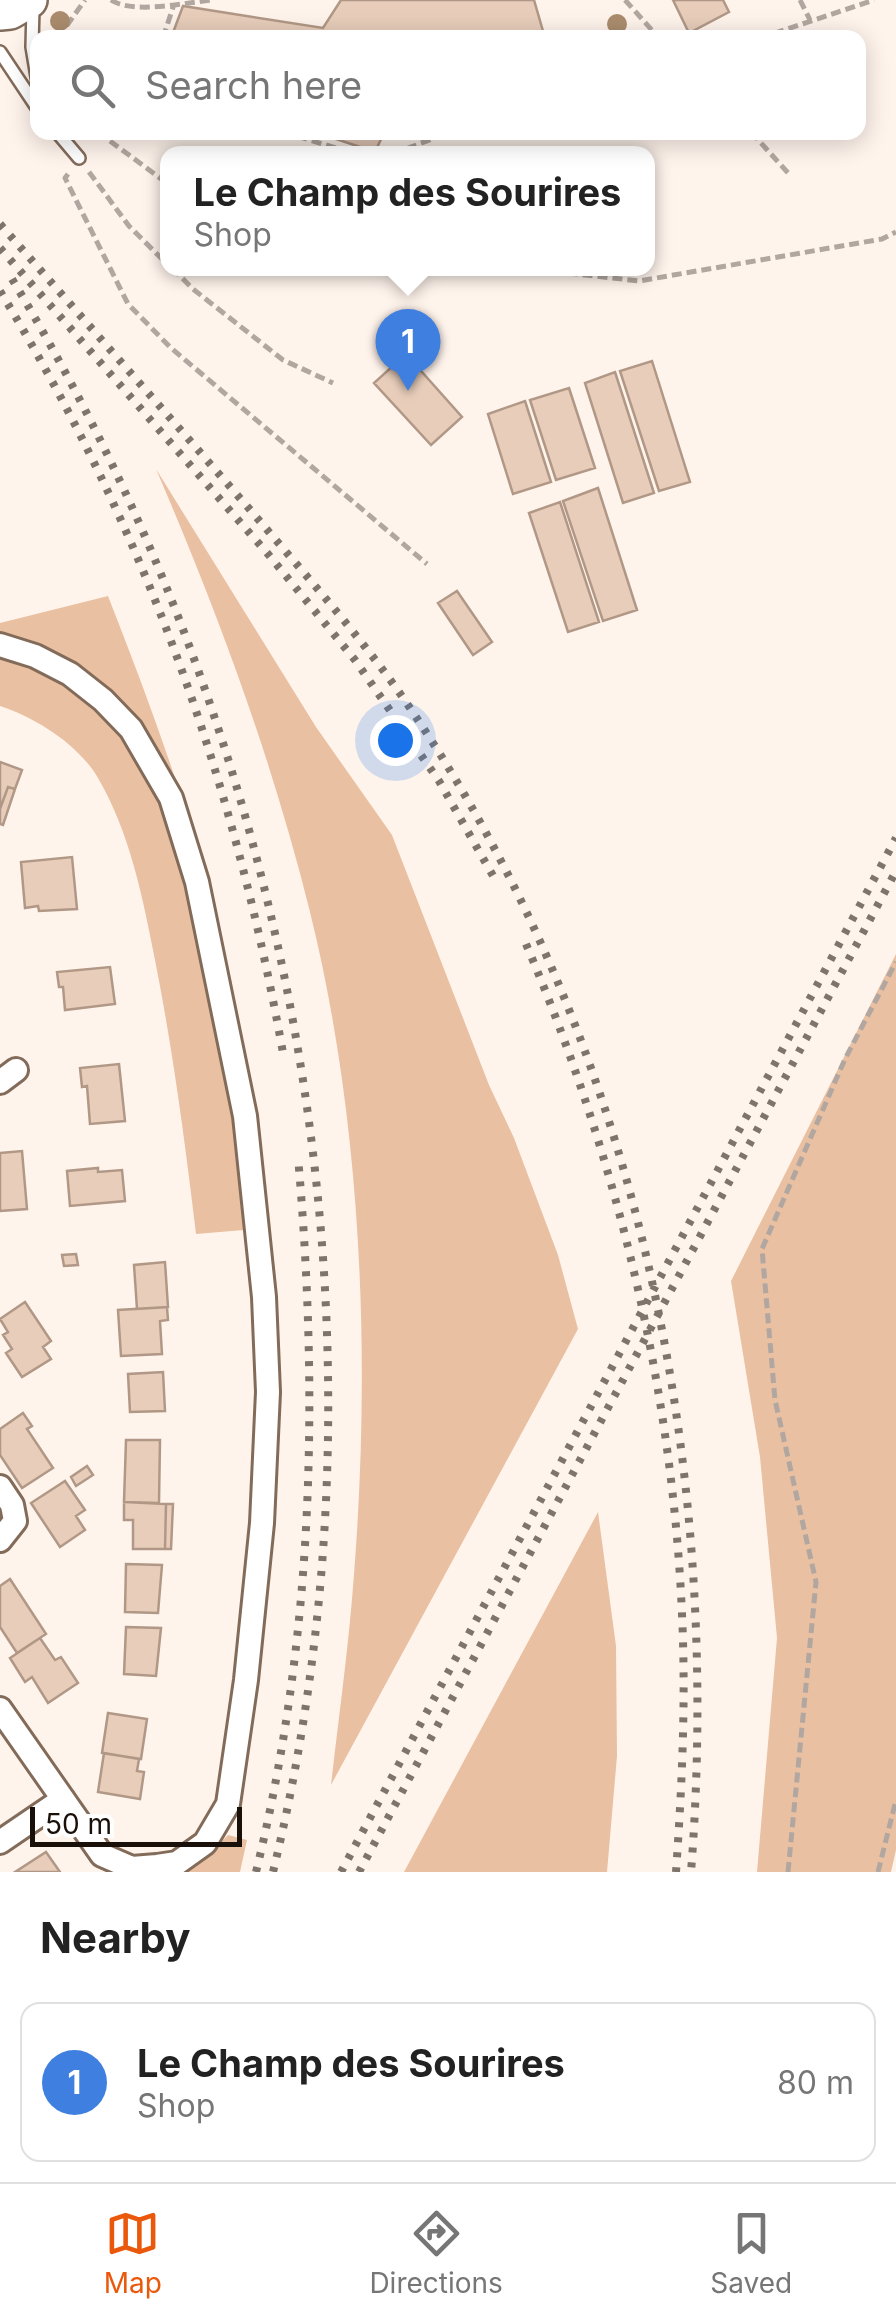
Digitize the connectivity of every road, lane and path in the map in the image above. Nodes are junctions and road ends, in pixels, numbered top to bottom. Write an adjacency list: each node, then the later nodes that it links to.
1 (31, 0): 9 (main road); 11 (lane)
2 (85, 0): 12 (path)
3 (111, 0): 8 (path)
4 (214, 0): 8 (path)
5 (625, 0): 14 (path)
6 (800, 0): 10 (path)
7 (874, 0): 10 (path)
8 (174, 4): 13 (path)
9 (0, 12)
10 (810, 20): 15 (path)
11 (32, 30)
12 (64, 30)
13 (166, 30)
14 (652, 30)
15 (782, 30)
16 (0, 52): 17 (lane)
17 (30, 97)
18 (63, 140): 21 (lane)
19 (109, 140): 23 (path)
20 (758, 140): 22 (path)
21 (79, 158): 25 (path); 29 (path)
22 (789, 174)
23 (160, 178)
24 (896, 232): 27 (path)
25 (160, 257)
26 (179, 276): 28 (path)
27 (594, 276)
28 (333, 383)
29 (427, 564)
30 (0, 646): 35 (street)
31 (896, 962): 38 (path)
32 (0, 1486): 33 (street)
33 (0, 1540)
34 (0, 1709): 35 (street)
35 (63, 1799): 37 (street)
36 (896, 1800): 39 (path)
37 (0, 1842)
38 (788, 1872)
39 (878, 1872)

